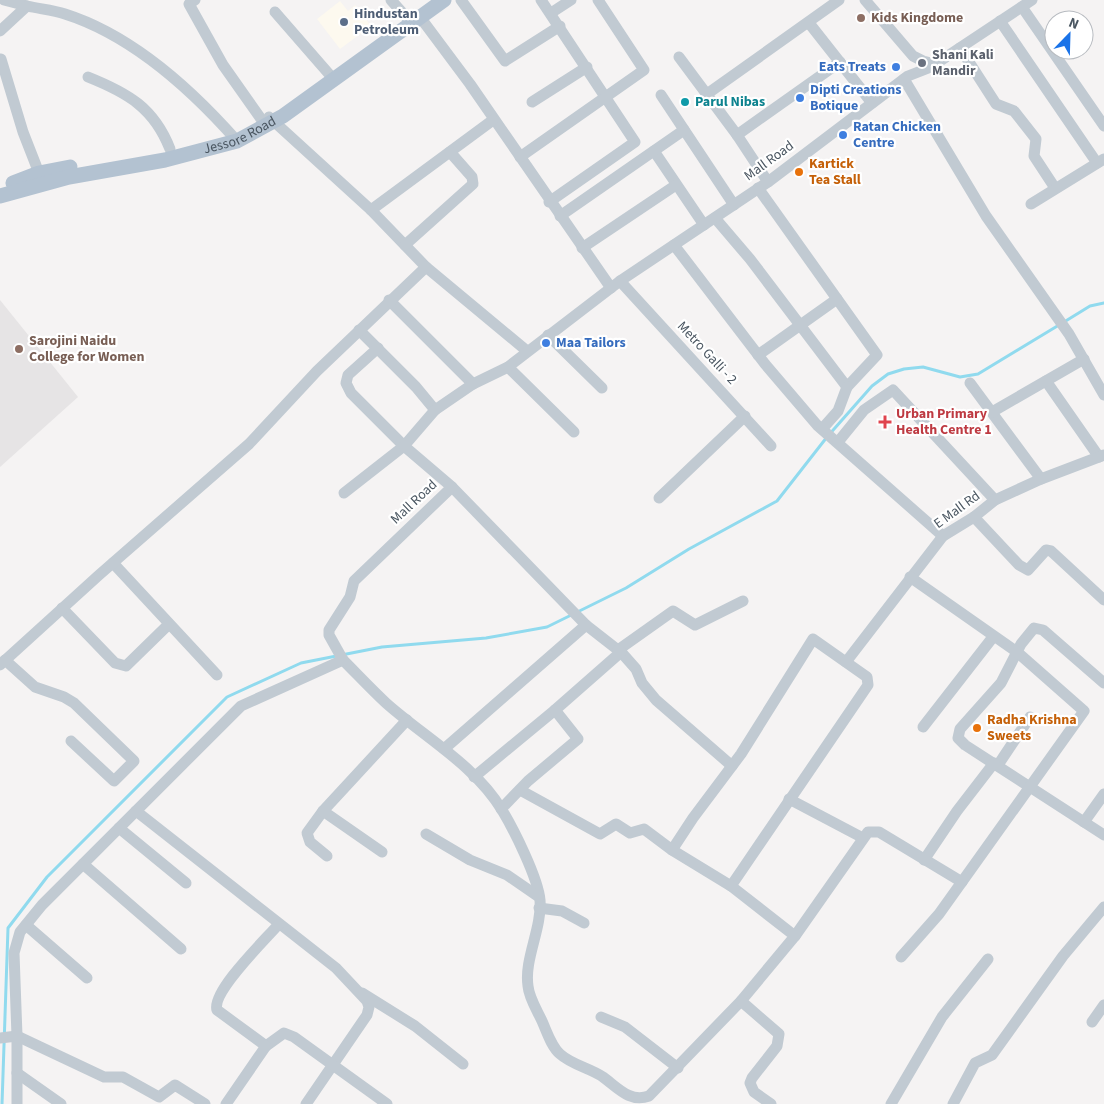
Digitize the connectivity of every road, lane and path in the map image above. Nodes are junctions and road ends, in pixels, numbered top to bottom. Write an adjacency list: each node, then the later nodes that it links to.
1 (4, 0): 2 (street)
2 (9, 0): 14 (street)
3 (391, 0): 17 (street)
4 (432, 0): 17 (main road, Jessore Road)
5 (444, 0): 17 (main road, Jessore Road)
6 (461, 0): 20 (street)
7 (542, 0): 16 (street)
8 (571, 0): 16 (street)
9 (598, 0): 34 (street)
10 (839, 0): 19 (street)
11 (865, 0): 23 (street)
12 (190, 1): 38 (street)
13 (1027, 3): 18 (street, Mall Road); 39 (street)
14 (27, 6): 21 (street); 42 (street)
15 (275, 12): 29 (street)
16 (551, 14): 20 (street)
17 (414, 18): 29 (main road, Jessore Road); 37 (street); 38 (main road, Jessore Road)
18 (1000, 21): 22 (street, Mall Road); 47 (street)
19 (809, 23): 26 (street); 32 (street)
20 (560, 26): 28 (street)
21 (0, 31)
22 (960, 48): 27 (street, Mall Road); 52 (street)
23 (914, 56): 27 (street); 31 (street)
24 (679, 58): 32 (street)
25 (1, 59): 48 (street)
26 (840, 62): 36 (street); 41 (street)
27 (935, 64): 31 (street, Mall Road)
28 (587, 67): 34 (street); 35 (street)
29 (329, 74): 38 (main road, Jessore Road)
30 (88, 77): 43 (street)
31 (906, 77): 36 (street, Mall Road); 75 (street)
32 (707, 94): 41 (street)
33 (661, 95): 40 (street)
34 (605, 98): 46 (street); 54 (street)
35 (532, 102)
36 (872, 103): 50 (street, Mall Road)
37 (493, 120): 45 (street); 46 (street)
38 (268, 121): 42 (main road, Jessore Road); 57 (street)
39 (1104, 126)
40 (684, 130): 44 (street); 56 (street)
41 (736, 135): 50 (street)
42 (235, 139): 43 (main road, Jessore Road); 53 (main road, Jessore Road)
43 (170, 149): 48 (main road, Jessore Road)
44 (654, 151): 49 (street); 58 (street)
45 (450, 152): 57 (street); 61 (street)
46 (520, 157): 54 (street)
47 (1100, 161): 52 (street)
48 (39, 173): 51 (main road, Jessore Road)
49 (676, 185): 60 (street); 63 (street)
50 (763, 185): 56 (street, Mall Road); 67 (street)
51 (0, 188)
52 (1055, 188): 55 (street)
53 (0, 196)
54 (549, 202): 58 (street)
55 (1031, 204)
56 (734, 205): 59 (street, Mall Road)
57 (371, 210): 61 (street)
58 (560, 216): 63 (street)
59 (715, 218): 60 (street, Mall Road); 69 (street)
60 (704, 225): 62 (street, Mall Road)
61 (405, 245): 64 (street)
62 (674, 245): 65 (street, Mall Road); 74 (street)
63 (582, 248): 66 (street)
64 (426, 267): 68 (street); 73 (street)
65 (620, 281): 66 (street, Mall Road); 85 (street, Metro Galli - 2)
66 (611, 288): 71 (street, Mall Road)
67 (837, 299): 69 (street); 80 (street)
68 (389, 300): 70 (street); 79 (street)
69 (798, 324): 74 (street); 80 (street)
70 (359, 330): 72 (street); 99 (street)
71 (548, 335): 73 (street, Mall Road); 81 (street)
72 (378, 348): 83 (street); 89 (street)
73 (527, 351): 76 (street, Mall Road)
74 (758, 355): 86 (street)
75 (1084, 359): 77 (street); 82 (street)
76 (508, 366): 79 (street, Mall Road); 87 (street)
77 (1046, 381): 84 (street); 91 (street)
78 (970, 383): 84 (street)
79 (473, 384): 83 (street, Mall Road)
80 (847, 387): 86 (street)
81 (602, 388)
82 (1104, 395)
83 (435, 410): 89 (street, Mall Road)
84 (992, 412): 92 (street)
85 (744, 416): 90 (street, Metro Galli - 2); 95 (street)
86 (819, 427): 88 (street)
87 (574, 432)
88 (838, 442): 96 (street); 98 (street)
89 (404, 446): 93 (street, Mall Road); 94 (street)
90 (771, 446)
91 (1102, 456): 92 (street, E Mall Rd)
92 (1041, 479): 96 (street, E Mall Rd)
93 (452, 487): 104 (street); 109 (street, Mall Road)
94 (344, 493)
95 (659, 498)
96 (995, 500): 97 (street, E Mall Rd)
97 (974, 517): 98 (street, E Mall Rd); 101 (street)
98 (944, 536): 100 (street, E Mall Rd)
99 (113, 562): 103 (street); 105 (street)
100 (910, 577): 106 (street); 110 (street, E Mall Rd)
101 (1104, 600)
102 (743, 601): 107 (street)
103 (62, 608): 105 (street); 111 (street)
104 (582, 622): 107 (street); 119 (street)
105 (168, 625): 112 (street)
106 (993, 637): 108 (street); 117 (street)
107 (620, 651): 114 (street); 121 (street)
108 (1017, 652): 113 (street); 120 (street); 123 (street)
109 (341, 659): 116 (street); 128 (street)
110 (846, 662): 121 (street); 126 (street)
111 (3, 663): 118 (street)
112 (217, 676)
113 (1104, 683)
114 (555, 710): 122 (street); 124 (street)
115 (1030, 718): 120 (street)
116 (407, 720): 119 (street); 129 (street)
117 (922, 727)
118 (71, 741)
119 (444, 749): 122 (street)
120 (996, 764): 123 (street); 138 (street)
121 (732, 766): 135 (street)
122 (474, 777): 127 (street)
123 (1031, 787): 130 (street); 140 (street)
124 (520, 790): 127 (street); 135 (street)
125 (1104, 794): 130 (street)
126 (789, 799): 134 (street); 142 (street)
127 (501, 809): 143 (street)
128 (136, 811): 131 (street); 147 (street)
129 (323, 811): 136 (street); 137 (street)
130 (1084, 822): 133 (street)
131 (119, 828): 139 (street); 141 (street)
132 (426, 834): 143 (street)
133 (1104, 836)
134 (863, 838): 138 (street); 148 (street)
135 (672, 850): 142 (street)
136 (382, 852)
137 (327, 856)
138 (924, 860): 140 (street)
139 (82, 864): 146 (street); 149 (street)
140 (962, 882): 150 (street)
141 (186, 883)
142 (731, 886): 148 (street)
143 (539, 902): 145 (street); 164 (street)
144 (1104, 907): 175 (street)
145 (584, 923)
146 (26, 925): 152 (street); 158 (street)
147 (278, 925): 153 (street); 159 (street)
148 (795, 936): 154 (street)
149 (182, 948)
150 (901, 957)
151 (988, 959): 174 (street)
152 (87, 978)
153 (361, 993): 160 (street); 161 (street)
154 (741, 1001): 162 (street); 173 (street)
155 (1104, 1005): 157 (street)
156 (601, 1017): 162 (street)
157 (1092, 1022)
158 (9, 1037): 163 (street); 168 (street)
159 (266, 1046): 161 (street); 169 (street)
160 (463, 1064)
161 (334, 1066): 170 (street); 171 (street)
162 (678, 1068): 165 (street)
163 (17, 1073): 166 (street); 167 (street)
164 (619, 1091): 165 (street); 172 (street)
165 (632, 1101)
166 (17, 1104)
167 (61, 1104)
168 (205, 1104)
169 (226, 1104)
170 (306, 1104)
171 (387, 1104)
172 (618, 1104)
173 (771, 1104)
174 (891, 1104)
175 (953, 1104)

